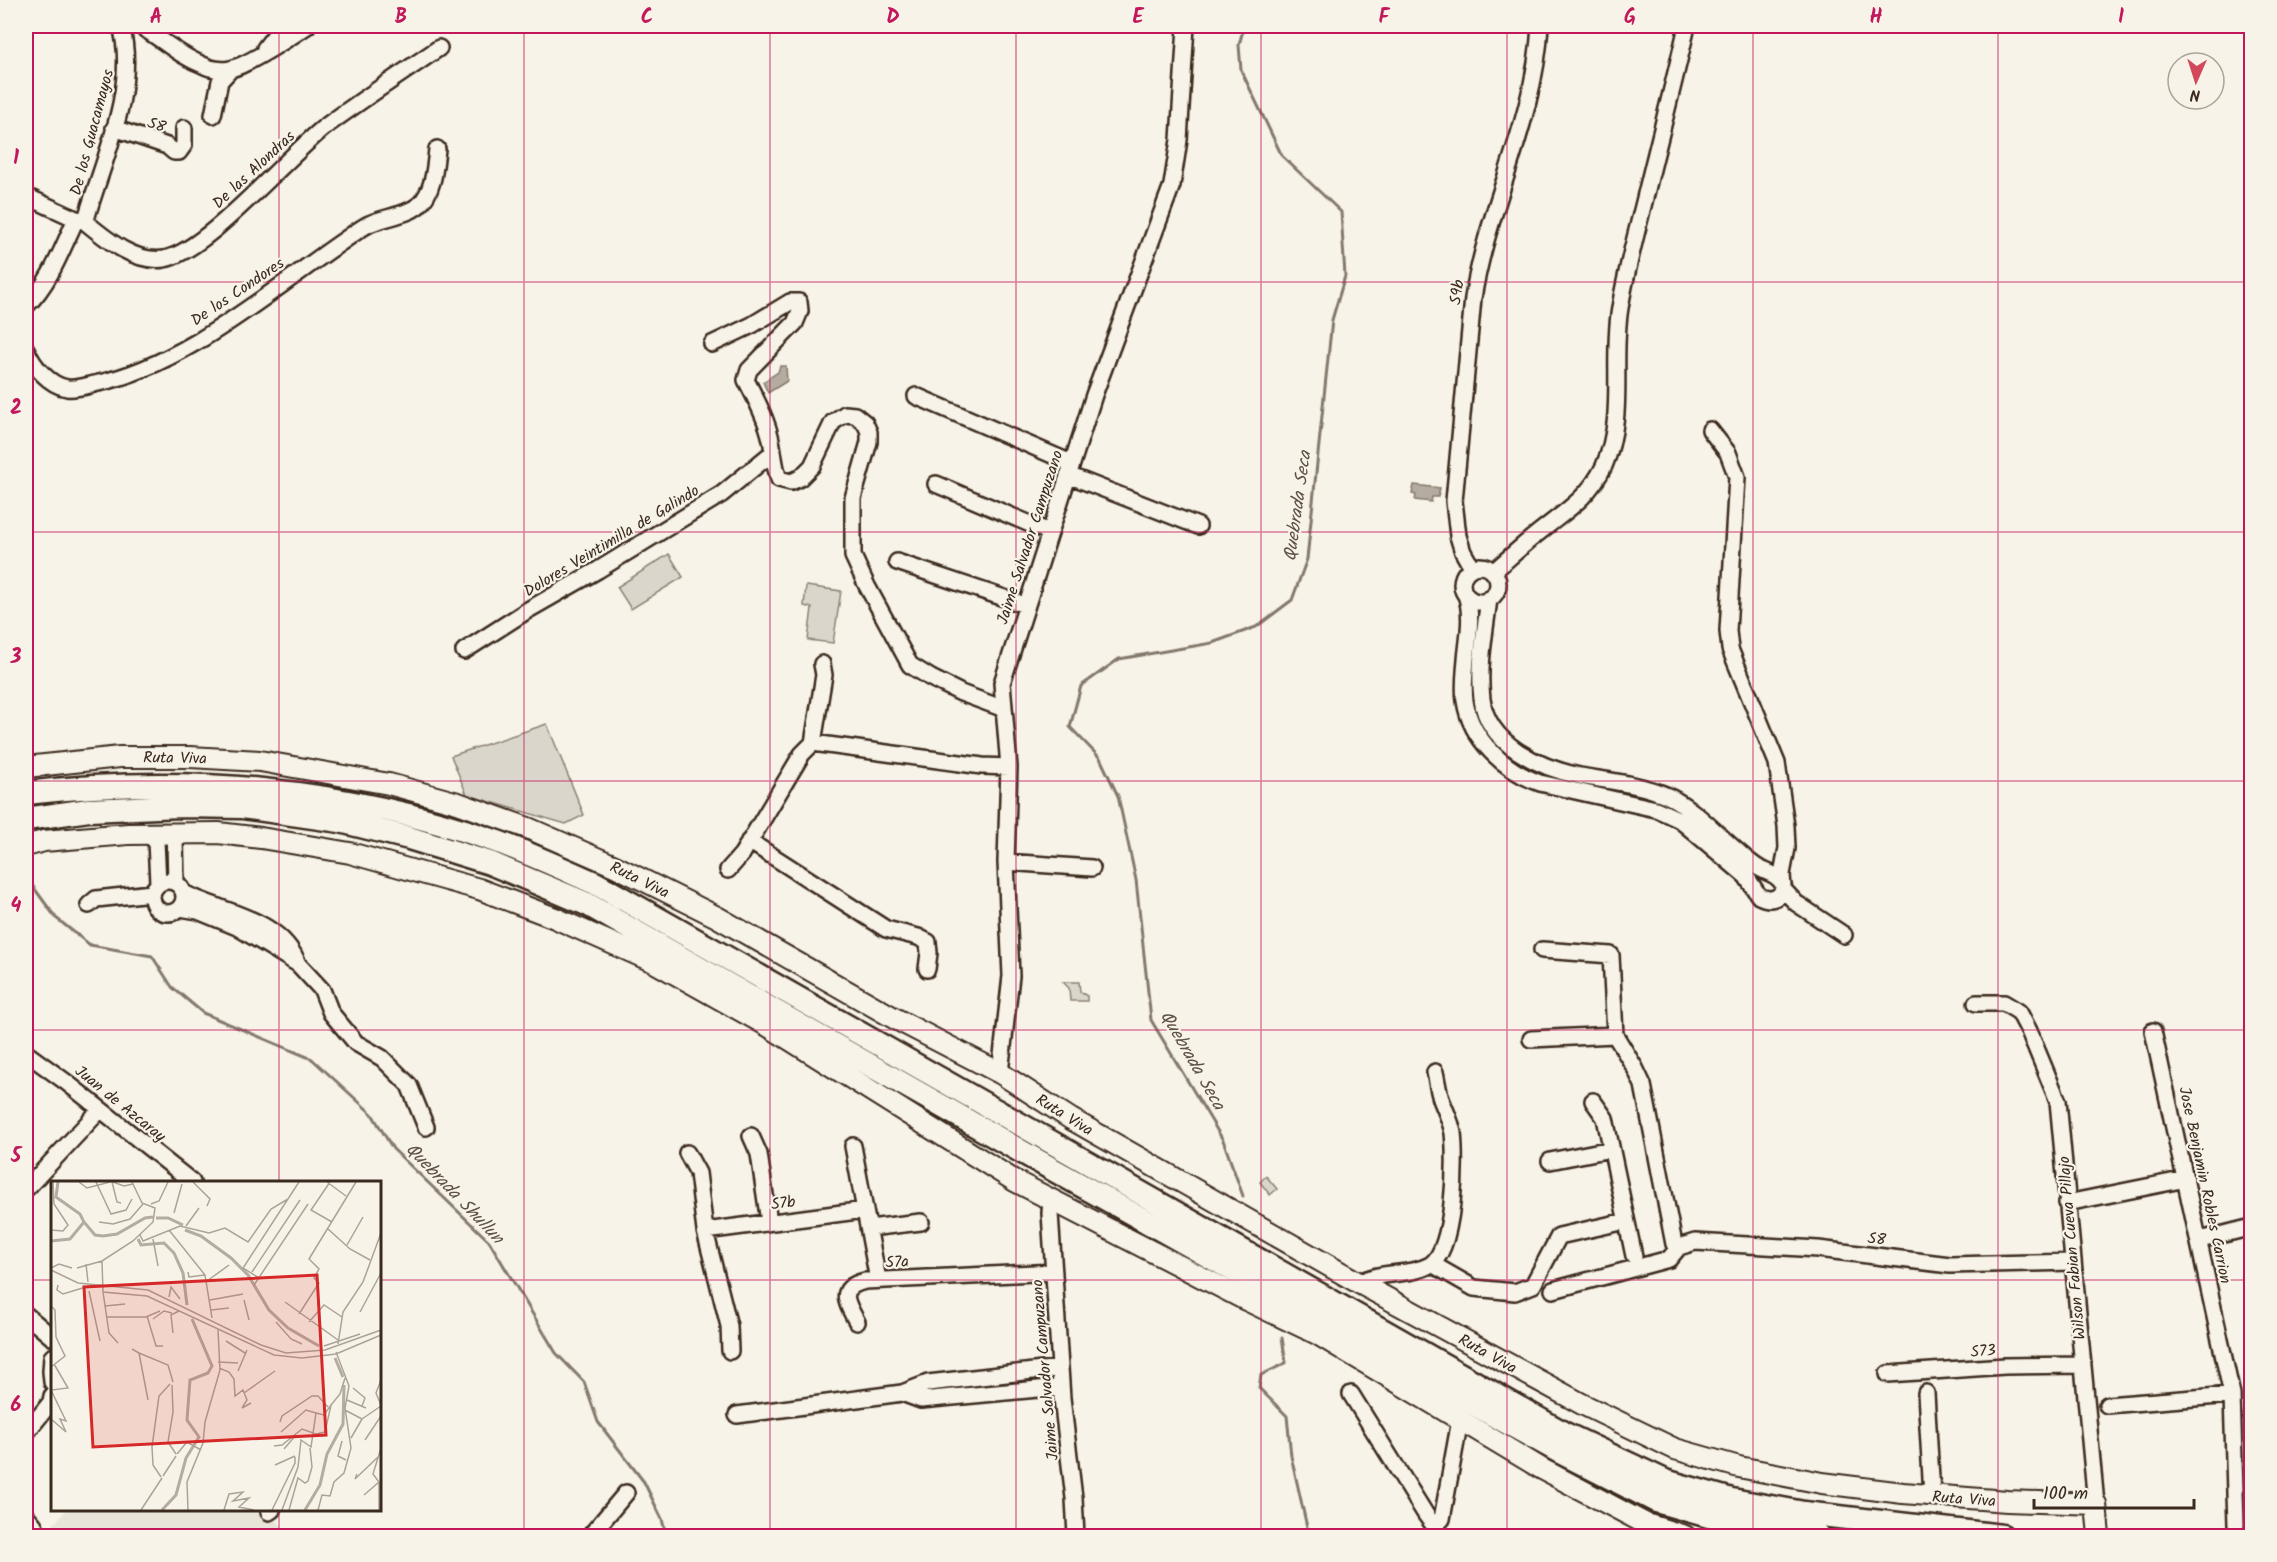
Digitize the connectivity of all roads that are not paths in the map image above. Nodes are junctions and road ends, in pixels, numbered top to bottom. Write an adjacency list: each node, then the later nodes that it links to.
1 (121, 26): 12 (street, De los Guacamayos)
2 (140, 26): 10 (street)
3 (282, 26): 9 (street)
4 (307, 26): 9 (street)
5 (1186, 26): 23 (street, Jaime Salvador Campuzano)
6 (1540, 26): 28 (street, S9b)
7 (1687, 26): 29 (street)
8 (439, 48): 16 (street, De las Alondras)
9 (259, 55): 10 (street)
10 (231, 69): 11 (street)
11 (213, 115)
12 (114, 128): 13 (street, S8); 16 (street, De los Guacamayos)
13 (184, 129)
14 (436, 149): 19 (street, De los Condores)
15 (26, 196): 16 (street, De los Guacamayos)
16 (80, 219): 17 (street)
17 (26, 306)
18 (712, 344): 22 (street)
19 (26, 349)
20 (916, 396): 23 (street)
21 (1710, 430): 48 (street)
22 (772, 453): 33 (street, Dolores Veintimilla de Galindo); 35 (street)
23 (1070, 469): 25 (street); 26 (street, Jaime Salvador Campuzano)
24 (936, 484): 26 (street)
25 (1198, 526)
26 (1049, 532): 32 (street, Jaime Salvador Campuzano)
27 (897, 562): 32 (street)
28 (1472, 568): 29 (street); 30 (street)
29 (1493, 572): 31 (street)
30 (1466, 595): 31 (street); 48 (street)
31 (1489, 599): 48 (street)
32 (1025, 605): 35 (street, Jaime Salvador Campuzano)
33 (464, 651)
34 (822, 664): 36 (street)
35 (1004, 709): 38 (street, Jaime Salvador Campuzano)
36 (813, 743): 38 (street); 43 (street)
37 (26, 766): 61 (main road, Ruta Viva)
38 (1009, 767): 45 (street, Jaime Salvador Campuzano)
39 (26, 793): 120 (highway, Ruta Viva)
40 (26, 819): 96 (highway)
41 (145, 833): 42 (main road); 44 (main road); 49 (street)
42 (186, 833): 50 (street); 73 (main road)
43 (749, 841): 47 (street); 54 (street)
44 (26, 846)
45 (1006, 862): 46 (street); 61 (street, Jaime Salvador Campuzano)
46 (1092, 868)
47 (728, 870)
48 (1783, 886): 52 (street)
49 (155, 888): 50 (street); 50 (street); 51 (street)
50 (180, 894): 64 (street)
51 (88, 905)
52 (1844, 935)
53 (1542, 950): 57 (street)
54 (927, 969)
55 (1976, 1003): 74 (street, Wilson Fabian Cueva Pillajo)
56 (2153, 1031): 70 (street, Jose Benjamin Robles Carrion)
57 (1615, 1035): 58 (street); 83 (street)
58 (1531, 1039)
59 (26, 1053): 63 (street, Juan de Azcaray)
60 (1435, 1072): 86 (street)
61 (1000, 1073): 89 (main road, Ruta Viva)
62 (1593, 1101): 67 (street)
63 (100, 1110): 71 (street, Juan de Azcaray); 72 (street)
64 (426, 1127)
65 (751, 1136): 77 (street)
66 (853, 1146): 75 (street, S7a)
67 (1611, 1149): 69 (street); 76 (street)
68 (687, 1154): 81 (street)
69 (1551, 1161)
70 (2186, 1179): 74 (street); 82 (street, Jose Benjamin Robles Carrion)
71 (191, 1181)
72 (26, 1189)
73 (1051, 1201): 87 (street, Jaime Salvador Campuzano); 93 (main road)
74 (2067, 1203): 85 (street, Wilson Fabian Cueva Pillajo)
75 (865, 1210): 77 (street, S7b); 80 (street, S7a)
76 (1626, 1221): 84 (street); 86 (street)
77 (769, 1222): 81 (street, S7b)
78 (921, 1222): 80 (street)
79 (2252, 1227): 82 (street)
80 (869, 1228): 88 (street, S7a)
81 (705, 1231): 95 (street)
82 (2200, 1240): 104 (street, Jose Benjamin Robles Carrion)
83 (1679, 1247): 85 (street, S8); 90 (street, S8)
84 (1634, 1256)
85 (2072, 1262): 97 (street, Wilson Fabian Cueva Pillajo)
86 (1432, 1264): 89 (street)
87 (1054, 1272): 88 (street, S7a); 98 (street, Jaime Salvador Campuzano)
88 (878, 1280): 92 (street)
89 (1359, 1283): 111 (main road, Ruta Viva)
90 (1553, 1290)
91 (26, 1315): 94 (street)
92 (856, 1322)
93 (1317, 1334): 96 (highway); 108 (main road)
94 (51, 1336)
95 (730, 1351)
96 (1402, 1364): 119 (highway)
97 (2082, 1365): 99 (street, S73); 112 (street, Wilson Fabian Cueva Pillajo)
98 (1060, 1368): 100 (street, Jaime Salvador Campuzano); 101 (street)
99 (1888, 1374)
100 (1061, 1389): 101 (street); 117 (street, Jaime Salvador Campuzano)
101 (902, 1392): 107 (street)
102 (1926, 1393): 111 (street)
103 (1351, 1394): 108 (street)
104 (2232, 1395): 106 (street); 114 (street, Jose Benjamin Robles Carrion)
105 (51, 1402): 109 (street)
106 (2107, 1405)
107 (737, 1415)
108 (1460, 1420): 118 (main road)
109 (26, 1432)
110 (626, 1493): 116 (street)
111 (1932, 1495): 112 (main road, Ruta Viva)
112 (2096, 1504): 121 (main road, Wilson Fabian Cueva Pillajo)
113 (26, 1516): 115 (street)
114 (2236, 1525)
115 (36, 1536)
116 (590, 1536)
117 (1076, 1536)
118 (1685, 1536)
119 (1818, 1536)
120 (2002, 1536)
121 (2099, 1536)

